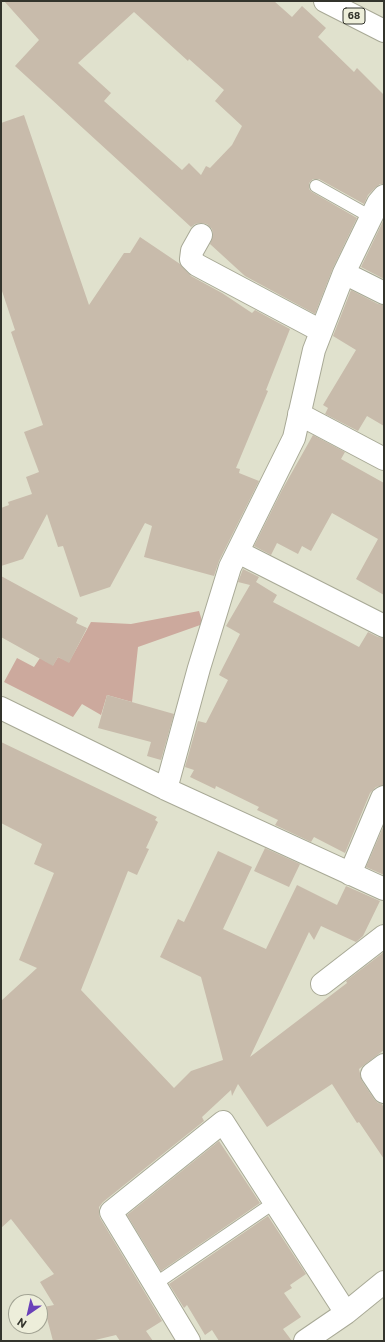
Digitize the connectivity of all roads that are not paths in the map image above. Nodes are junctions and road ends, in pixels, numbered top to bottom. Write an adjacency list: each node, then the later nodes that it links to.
1 (325, 1): 2 (street, 68)
2 (384, 31)
3 (316, 186): 5 (lane)
4 (384, 196): 5 (street)
5 (371, 218): 7 (street)
6 (201, 235): 9 (street)
7 (344, 272): 8 (street); 9 (street)
8 (384, 293)
9 (321, 331): 10 (street)
10 (299, 414): 11 (street); 12 (street)
11 (384, 459)
12 (238, 552): 13 (street); 15 (street)
13 (384, 626)
14 (1, 708): 15 (street)
15 (166, 789): 17 (street)
16 (384, 797): 17 (street)
17 (350, 874): 18 (street)
18 (384, 889)
19 (384, 936): 20 (street)
20 (322, 984)
21 (384, 1065): 22 (street)
22 (384, 1092)
23 (275, 1202): 25 (lane); 25 (street); 26 (street)
24 (384, 1282): 26 (street)
25 (155, 1284): 27 (street)
26 (346, 1313): 28 (street)
27 (189, 1341)
28 (305, 1341)

